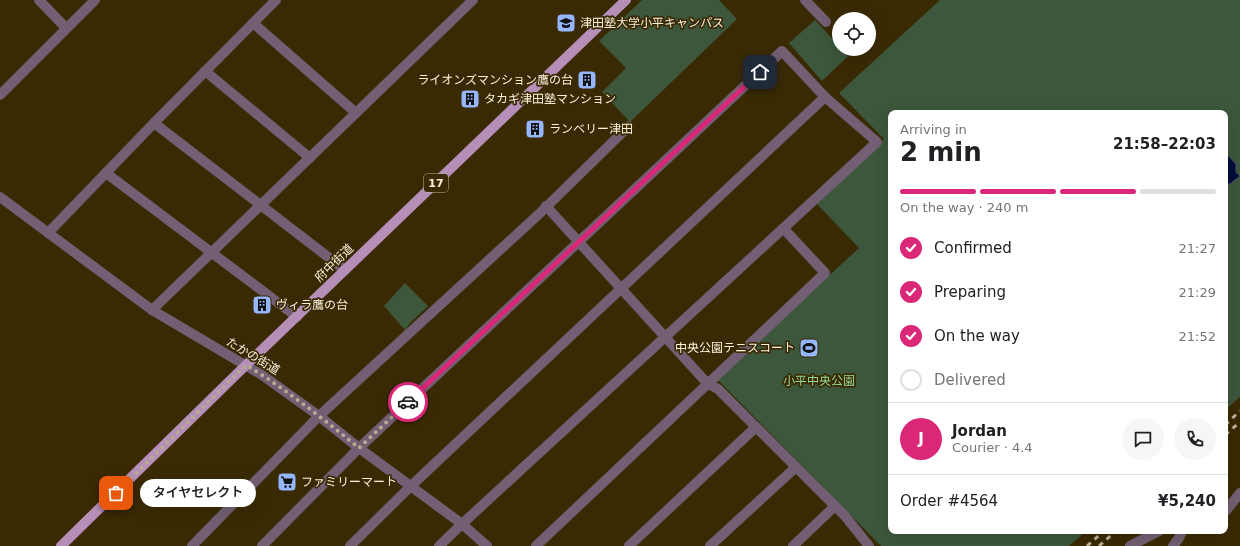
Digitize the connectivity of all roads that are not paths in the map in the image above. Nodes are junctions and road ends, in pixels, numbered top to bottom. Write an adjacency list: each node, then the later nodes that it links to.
1 (39, 0): 9 (street)
2 (95, 0): 9 (street)
3 (276, 0): 8 (street)
4 (473, 0): 13 (street)
5 (626, 0): 25 (main road, 府中街道 / 17)
6 (804, 0): 7 (street)
7 (826, 22)
8 (253, 23): 10 (street); 13 (street)
9 (66, 28): 11 (street)
10 (205, 71): 14 (street); 16 (street)
11 (0, 95)
12 (825, 97): 21 (street); 23 (street); 26 (street)
13 (356, 113): 16 (street)
14 (154, 123): 17 (street); 19 (street)
15 (629, 126): 20 (street)
16 (310, 158): 19 (street)
17 (106, 173): 22 (street); 24 (street)
18 (0, 197): 22 (street, たかの街道)
19 (260, 206): 24 (street); 25 (street)
20 (546, 206): 23 (street); 32 (street)
21 (784, 229): 29 (street); 31 (street)
22 (48, 232): 27 (street, たかの街道)
23 (579, 242): 26 (street); 34 (street)
24 (212, 252): 27 (street); 28 (street)
25 (345, 270): 28 (main road, 府中街道 / 17)
26 (622, 289): 29 (street); 36 (street)
27 (152, 310): 30 (street, たかの街道)
28 (297, 317): 30 (main road, 府中街道 / 17)
29 (666, 337): 31 (street); 40 (street)
30 (246, 365): 32 (street, たかの街道); 44 (main road, 府中街道 / 17)
31 (707, 383): 33 (street); 50 (street)
32 (319, 416): 34 (street, たかの街道); 45 (street)
33 (756, 427): 35 (street); 51 (street)
34 (359, 448): 36 (street, たかの街道); 46 (street)
35 (796, 467): 38 (street); 52 (street)
36 (410, 486): 40 (street, たかの街道); 47 (street)
37 (1240, 493): 39 (street)
38 (835, 506): 43 (street); 53 (street)
39 (1228, 508)
40 (462, 524): 48 (street); 49 (street, たかの街道)
41 (1153, 534): 54 (street)
42 (1181, 534): 55 (street)
43 (867, 545)
44 (60, 546)
45 (192, 546)
46 (262, 546)
47 (350, 546)
48 (439, 546)
49 (487, 546)
50 (536, 546)
51 (629, 546)
52 (710, 546)
53 (793, 546)
54 (1130, 546)
55 (1173, 546)

